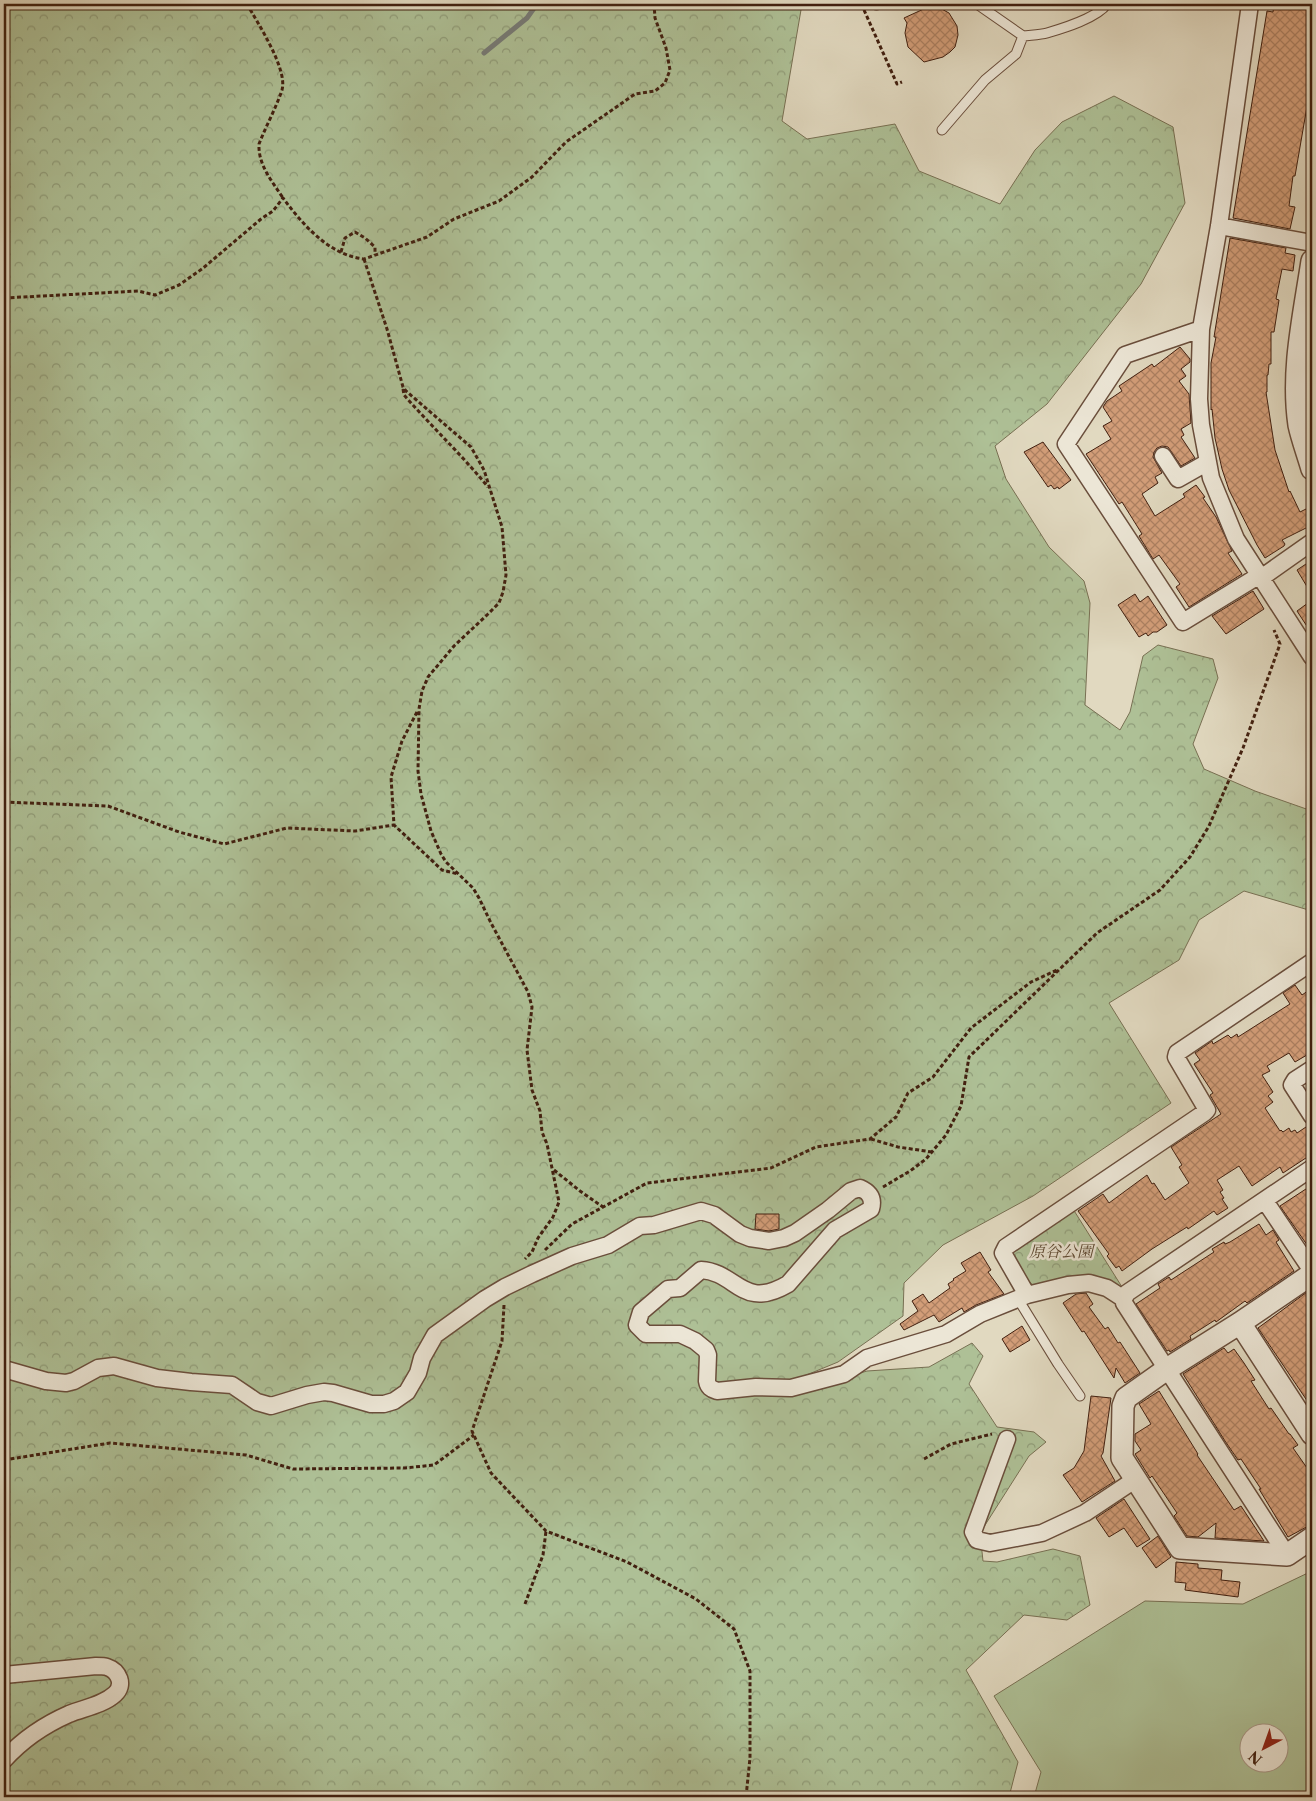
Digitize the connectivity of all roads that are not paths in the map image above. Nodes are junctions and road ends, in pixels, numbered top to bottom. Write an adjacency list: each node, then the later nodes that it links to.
1 (977, 4): 4 (lane)
2 (1107, 4): 4 (lane)
3 (1250, 4): 6 (street)
4 (1023, 36): 5 (lane)
5 (942, 130)
6 (1219, 226): 7 (street); 9 (street)
7 (1312, 243)
8 (1312, 261): 12 (street)
9 (1201, 329): 11 (street); 14 (street)
10 (1163, 456): 11 (street)
11 (1208, 462): 14 (street)
12 (1312, 469)
13 (1312, 542): 14 (street)
14 (1261, 578): 15 (street)
15 (1312, 657)
16 (1312, 962): 22 (street)
17 (1312, 1069): 18 (street)
18 (1312, 1116)
19 (1312, 1168): 20 (street)
20 (1265, 1201): 21 (street); 23 (street)
21 (1312, 1272): 24 (street)
22 (1022, 1297): 23 (street); 25 (street); 27 (lane)
23 (1124, 1298): 26 (street)
24 (1240, 1323): 26 (street); 28 (street)
25 (4, 1369)
26 (1166, 1369): 30 (street); 32 (street)
27 (1080, 1396)
28 (1312, 1434)
29 (1007, 1439): 30 (street)
30 (1136, 1479): 32 (street)
31 (1312, 1538): 32 (street)
32 (1287, 1555)
33 (4, 1675): 34 (street)
34 (4, 1760)

